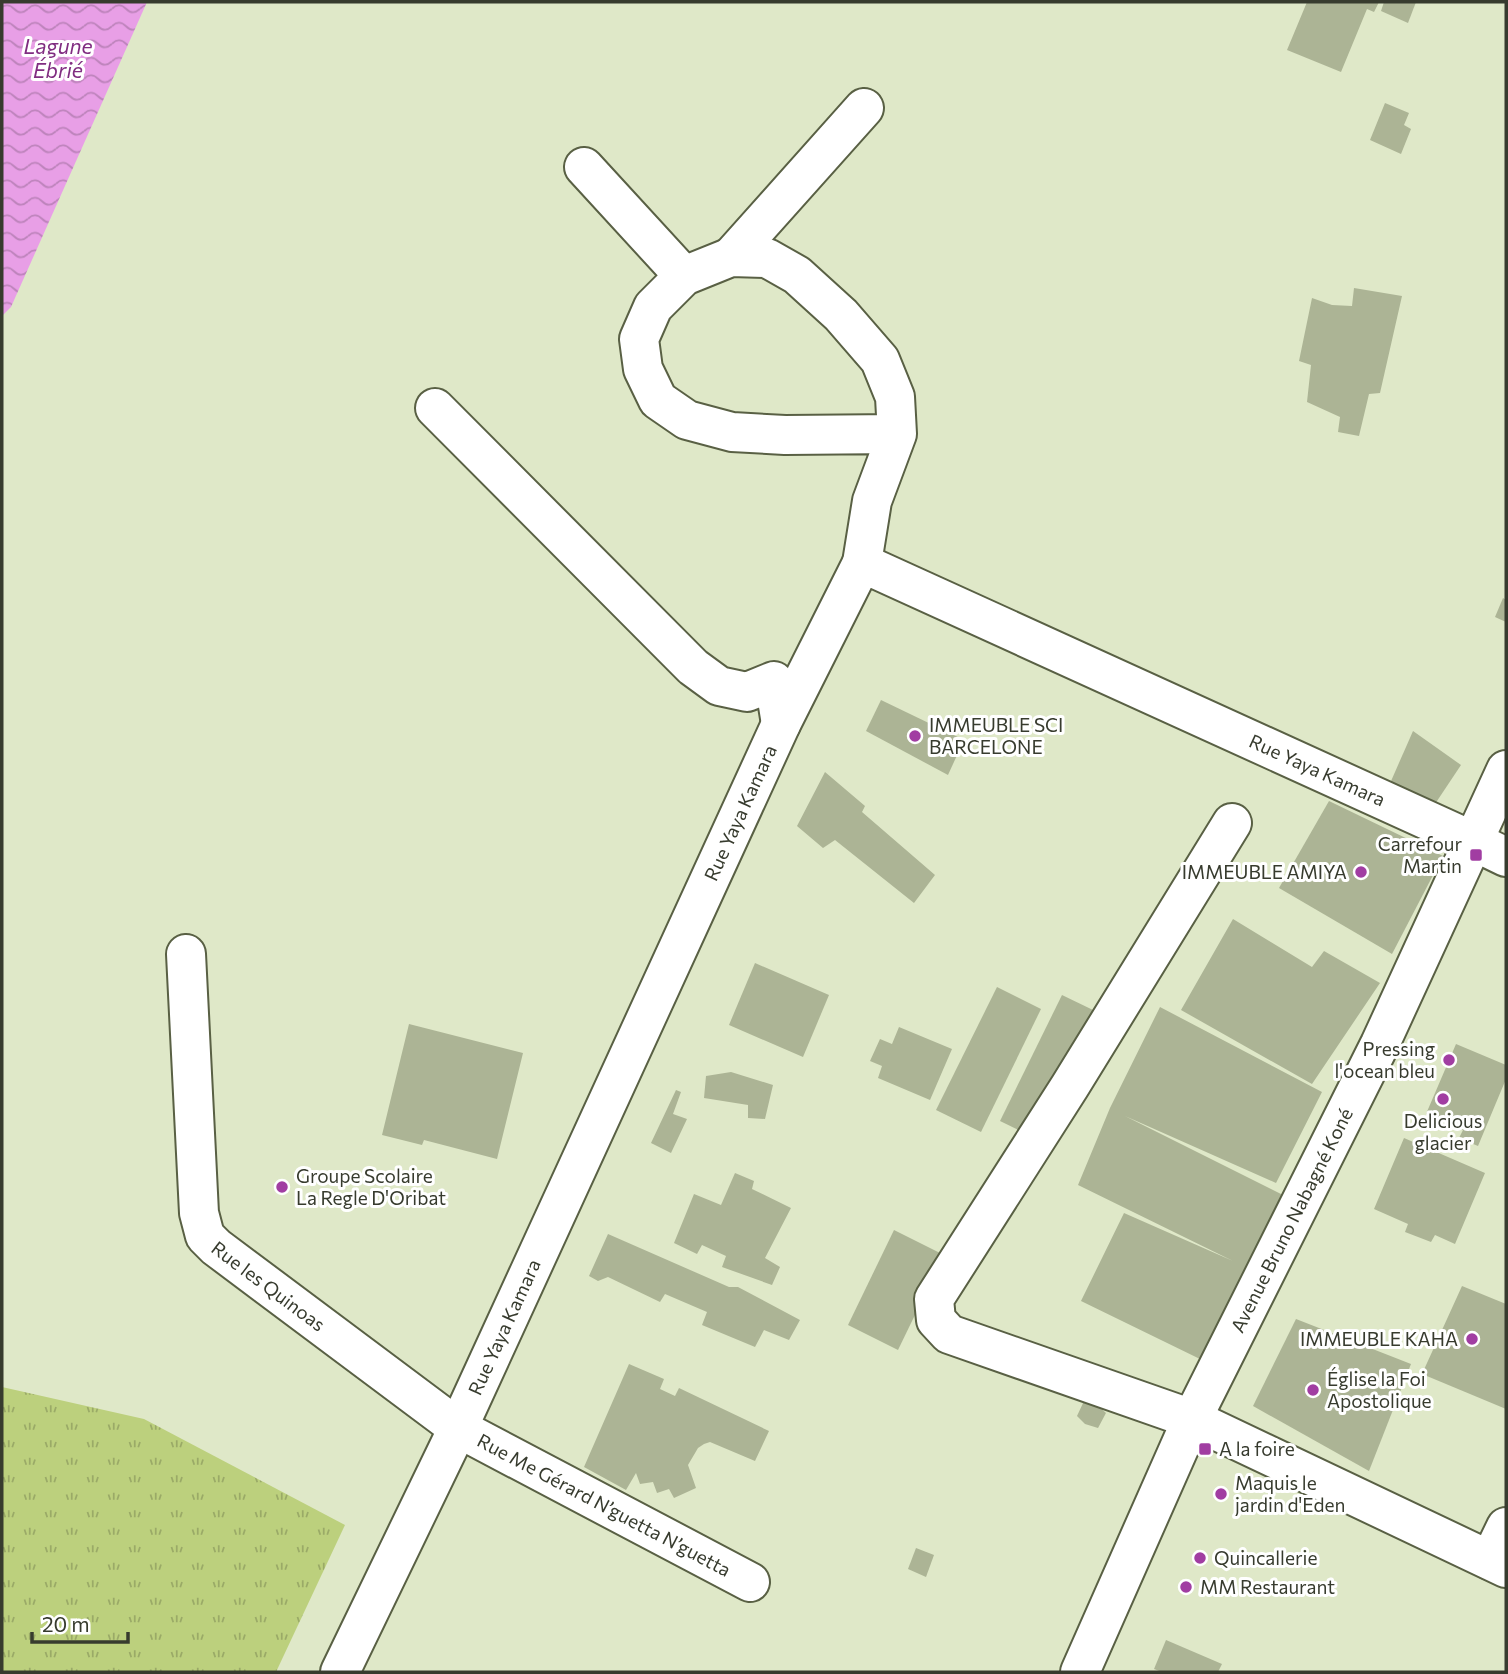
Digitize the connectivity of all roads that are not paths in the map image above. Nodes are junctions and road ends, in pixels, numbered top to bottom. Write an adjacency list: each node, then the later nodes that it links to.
1 (864, 108): 3 (street)
2 (584, 167): 4 (street)
3 (731, 257): 4 (street); 6 (street)
4 (684, 276): 6 (street)
5 (435, 408): 8 (street)
6 (897, 434): 7 (street)
7 (862, 563): 8 (street, Rue Yaya Kamara); 11 (street, Rue Yaya Kamara)
8 (781, 724): 14 (street, Rue Yaya Kamara)
9 (1506, 770): 11 (street, Avenue Bruno Nabagné Koné)
10 (1232, 823): 13 (street)
11 (1490, 849): 13 (street, Avenue Bruno Nabagné Koné)
12 (186, 954): 14 (street, Rue les Quinoas)
13 (1192, 1419): 15 (street); 18 (street, Avenue Bruno Nabagné Koné)
14 (458, 1428): 16 (street, Rue Me Gérard N’guetta N’guetta); 17 (street, Rue Yaya Kamara)
15 (1501, 1552)
16 (750, 1582)
17 (341, 1672)
18 (1080, 1672)

